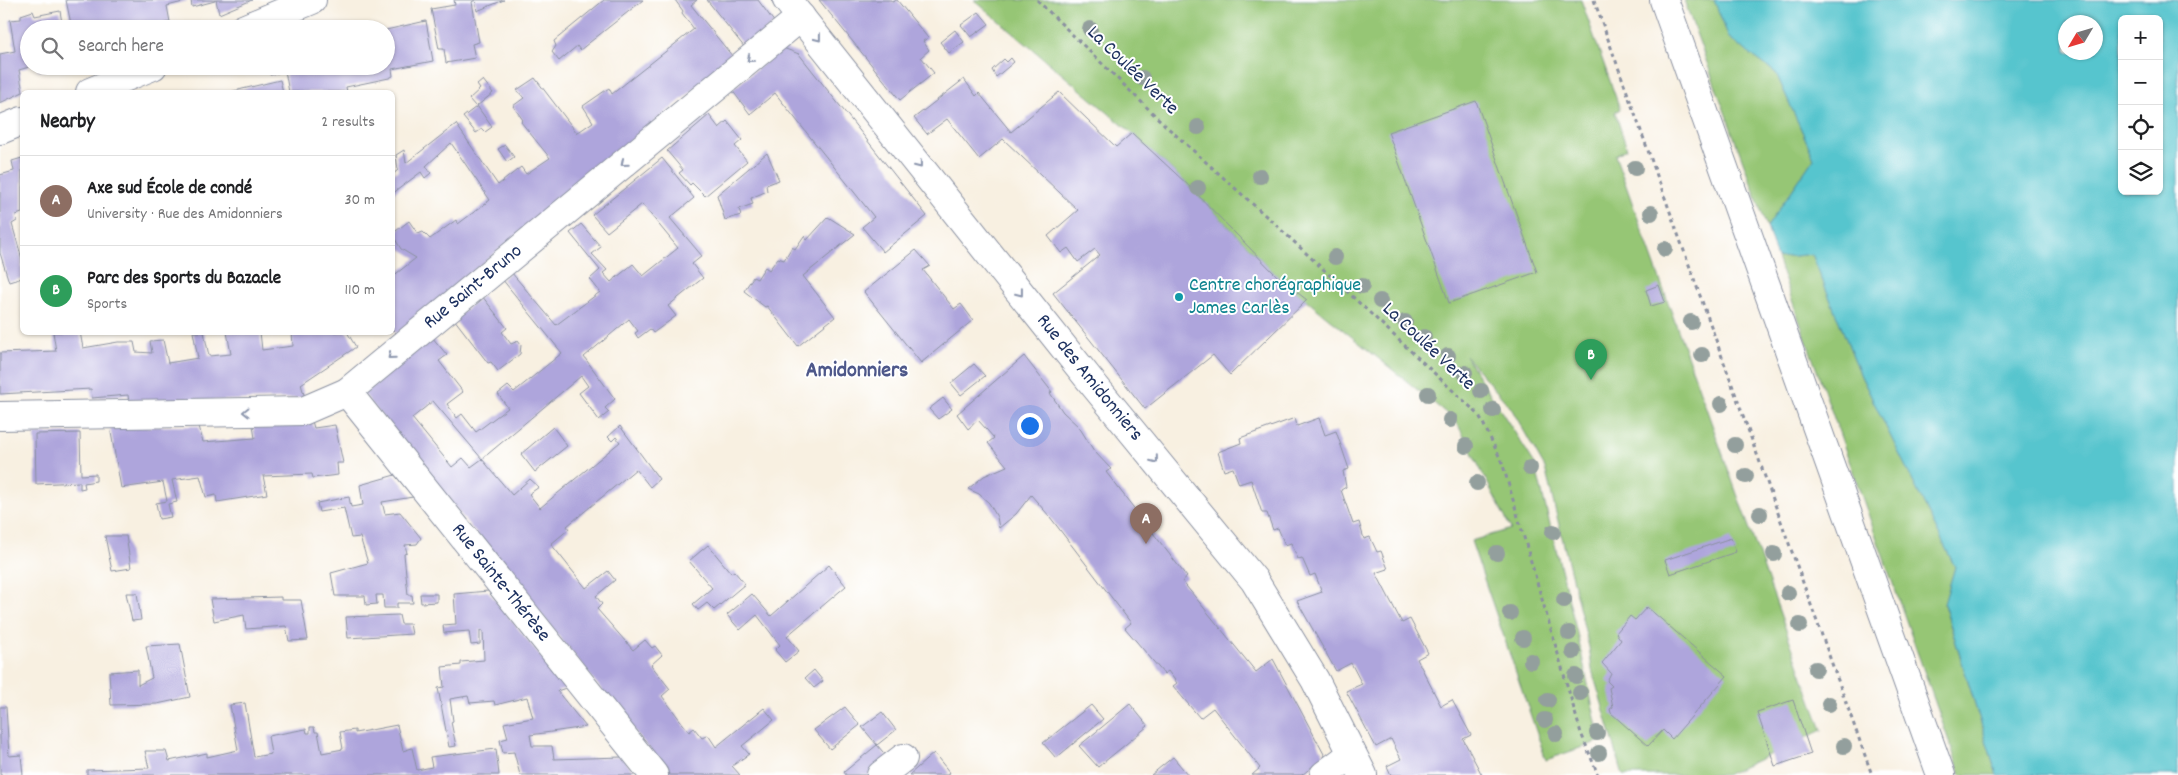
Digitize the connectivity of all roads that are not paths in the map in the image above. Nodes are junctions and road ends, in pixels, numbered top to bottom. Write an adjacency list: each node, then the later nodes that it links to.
1 (312, 0): 4 (street)
2 (1664, 0): 16 (street)
3 (794, 9): 9 (street, Rue Saint-Bruno, one-way to 9); 12 (street, Rue des Amidonniers, one-way to 12)
4 (264, 20)
5 (131, 75): 6 (street)
6 (95, 90)
7 (20, 122): 8 (street)
8 (0, 130)
9 (347, 392): 10 (street, Rue Saint-Bruno, one-way to 10); 13 (street, Rue Sainte-Thérèse)
10 (0, 416)
11 (903, 758): 14 (street)
12 (1358, 764): 15 (street)
13 (654, 775)
14 (881, 775)
15 (1324, 775)
16 (1941, 775)

